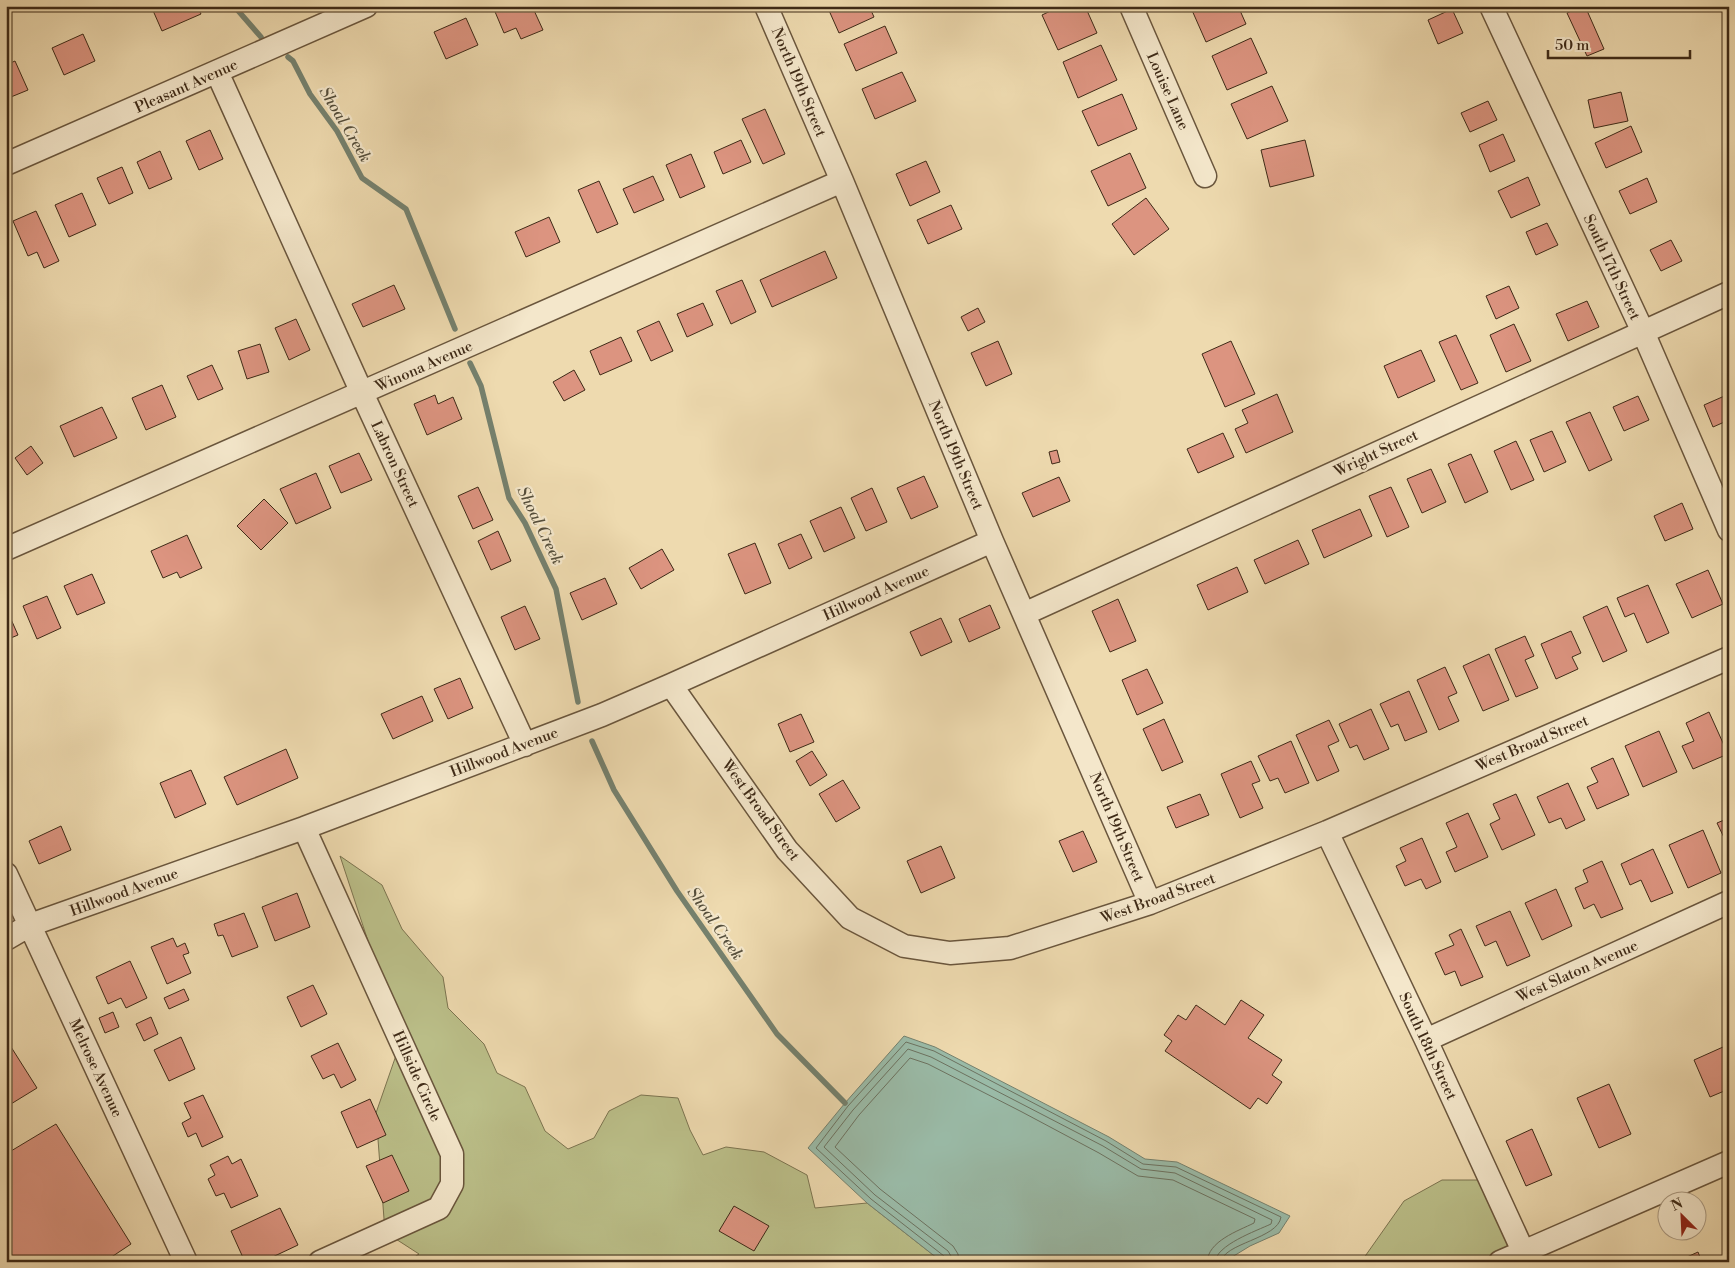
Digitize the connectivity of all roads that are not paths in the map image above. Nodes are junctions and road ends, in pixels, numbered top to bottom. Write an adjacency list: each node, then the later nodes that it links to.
1 (366, 6): 5 (street, Pleasant Avenue)
2 (766, 6): 8 (street, North 19th Street)
3 (1131, 6): 7 (street, Louise Lane)
4 (1491, 6): 10 (street, South 17th Street)
5 (217, 72): 6 (street, Pleasant Avenue); 11 (street, Labron Street)
6 (6, 164)
7 (1205, 176)
8 (842, 181): 11 (street, Winona Avenue); 13 (street, North 19th Street)
9 (1729, 293): 10 (street, Wright Street)
10 (1642, 332): 12 (street, South 17th Street); 15 (street, Wright Street)
11 (362, 393): 14 (street, Winona Avenue); 18 (street, Labron Street)
12 (1729, 530)
13 (992, 541): 15 (street, North 19th Street); 17 (street, Hillwood Avenue)
14 (6, 549)
15 (1024, 614): 23 (street, North 19th Street)
16 (1729, 658): 20 (street, West Broad Street)
17 (671, 685): 18 (street, Hillwood Avenue); 23 (street, West Broad Street)
18 (525, 744): 19 (street, Hillwood Avenue)
19 (304, 828): 24 (street, Hillwood Avenue); 30 (street, Hillside Circle)
20 (1327, 832): 23 (street, West Broad Street); 26 (street, South 18th Street)
21 (6, 874): 24 (street, Melrose Avenue)
22 (1729, 902): 26 (street, West Slaton Avenue)
23 (1150, 903)
24 (30, 925): 25 (street, Hillwood Avenue); 29 (street, Melrose Avenue)
25 (6, 939)
26 (1426, 1040): 28 (street, South 18th Street)
27 (1729, 1162): 28 (street)
28 (1525, 1257): 31 (street)
29 (186, 1262)
30 (320, 1262)
31 (1500, 1262)

